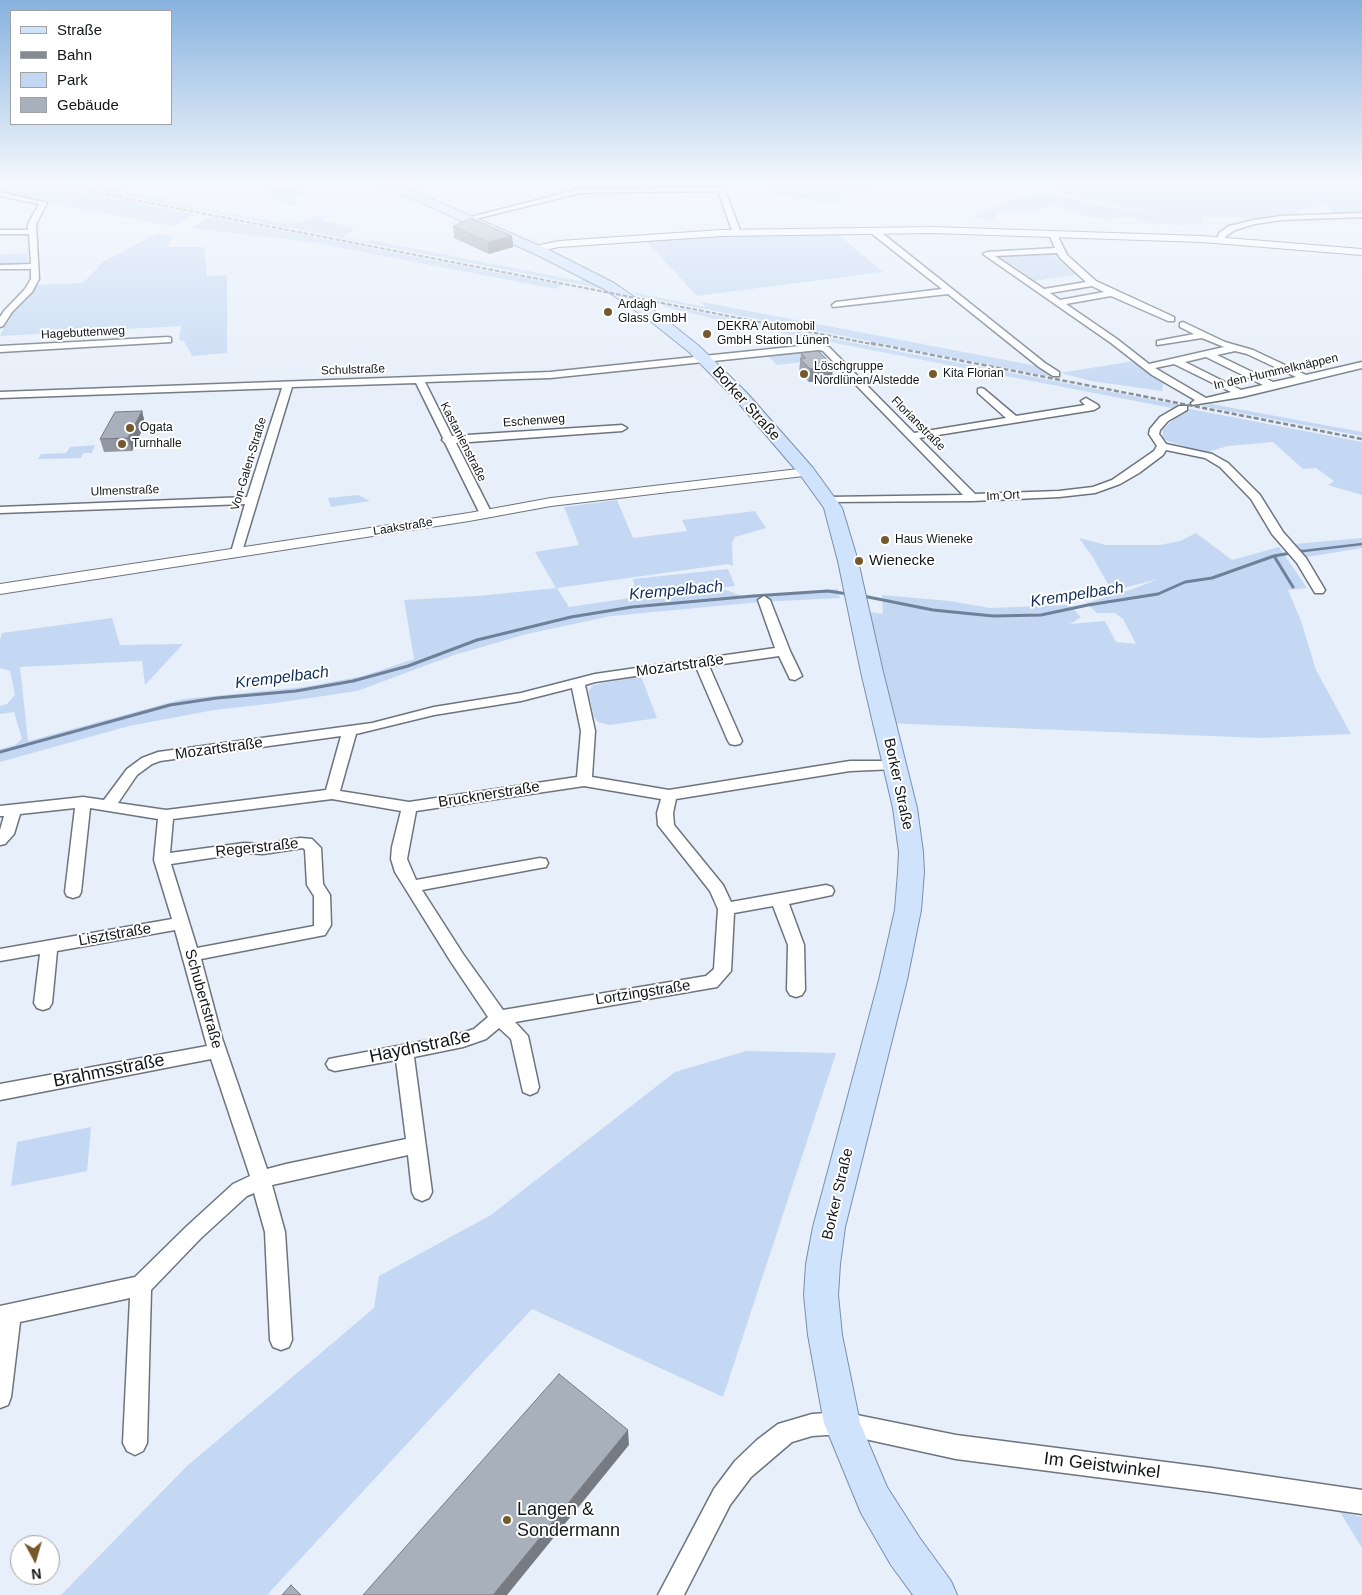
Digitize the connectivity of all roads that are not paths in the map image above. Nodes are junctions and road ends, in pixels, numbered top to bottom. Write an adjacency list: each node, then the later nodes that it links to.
1 (34, 256): 6 (street)
2 (550, 256): 23 (main road, Borker Straße)
3 (906, 256): 9 (street)
4 (991, 256): 10 (street)
5 (1064, 256): 8 (street)
6 (35, 266): 7 (street); 15 (street)
7 (0, 267)
8 (1093, 283): 10 (street); 11 (street)
9 (950, 292): 13 (street); 27 (street)
10 (1042, 292): 12 (street)
11 (1112, 293): 12 (street); 14 (street)
12 (1058, 303): 26 (street)
13 (836, 305)
14 (1171, 319)
15 (0, 324)
16 (1183, 325): 17 (street)
17 (1202, 335): 19 (street); 20 (street)
18 (168, 340): 21 (street, Hagebuttenweg)
19 (1160, 343)
20 (1235, 347): 22 (street); 28 (street)
21 (0, 349)
22 (1208, 354): 24 (street); 31 (street)
23 (706, 360): 29 (street, Schulstraße); 39 (street, Florianstraße); 42 (main road, Borker Straße)
24 (1176, 361): 26 (street); 34 (street)
25 (1362, 365): 28 (street, In den Hummelknäppen)
26 (1148, 366): 34 (street, In den Hummelknäppen)
27 (1056, 374)
28 (1305, 378): 31 (street, In den Hummelknäppen)
29 (419, 380): 30 (street, Schulstraße); 40 (street, Kastanienstraße)
30 (288, 384): 33 (street, Schulstraße); 44 (street, Von-Galen-Straße)
31 (1273, 386): 34 (street, In den Hummelknäppen)
32 (981, 391): 37 (street)
33 (0, 394)
34 (1242, 394)
35 (1086, 401): 37 (street)
36 (1183, 408): 41 (street)
37 (1014, 420): 39 (street)
38 (622, 428): 40 (street, Eschenweg)
39 (913, 436): 43 (street, Florianstraße)
40 (447, 440): 47 (street, Kastanienstraße)
41 (1162, 446): 43 (street, Im Ort); 50 (street)
42 (808, 472): 45 (main road, Borker Straße); 47 (street, Laakstraße)
43 (972, 498): 45 (street, Im Ort)
44 (252, 500): 46 (street, Ulmenstraße); 48 (street, Von-Galen-Straße)
45 (828, 500): 58 (main road, Borker Straße)
46 (0, 510)
47 (486, 514): 48 (street, Laakstraße)
48 (237, 552): 49 (street, Laakstraße)
49 (0, 589)
50 (1318, 590)
51 (764, 600): 52 (street)
52 (784, 651): 53 (street, Mozartstraße); 54 (street)
53 (701, 663): 55 (street, Mozartstraße); 57 (street)
54 (795, 676)
55 (578, 682): 56 (street, Mozartstraße); 59 (street)
56 (350, 730): 60 (street); 63 (street, Mozartstraße)
57 (735, 741)
58 (895, 764): 61 (street, Brucknerstraße); 94 (main road, Borker Straße)
59 (584, 781): 61 (street, Brucknerstraße); 64 (street, Brucknerstraße)
60 (332, 794): 64 (street, Brucknerstraße); 66 (street, Brucknerstraße)
61 (669, 795): 74 (street, Lortzingstraße)
62 (83, 802): 63 (street, Brucknerstraße); 65 (street, Brucknerstraße); 72 (street)
63 (109, 805): 66 (street, Brucknerstraße)
64 (409, 807): 70 (street)
65 (7, 810): 67 (street)
66 (166, 815): 68 (street, Schubertstraße)
67 (0, 840)
68 (162, 860): 75 (street, Schubertstraße); 78 (street, Regerstraße)
69 (540, 863): 70 (street)
70 (412, 886): 81 (street)
71 (826, 891): 73 (street)
72 (73, 892)
73 (779, 900): 74 (street); 79 (street)
74 (726, 909): 81 (street, Lortzingstraße)
75 (181, 923): 76 (street, Lisztstraße); 78 (street, Schubertstraße)
76 (49, 946): 77 (street, Lisztstraße); 80 (street)
77 (0, 955)
78 (191, 955): 82 (street, Schubertstraße)
79 (796, 990)
80 (43, 1003)
81 (499, 1018): 83 (street, Haydnstraße); 85 (street)
82 (217, 1051): 86 (street, Brahmsstraße); 88 (street, Schubertstraße)
83 (404, 1052): 84 (street, Haydnstraße); 87 (street)
84 (335, 1064)
85 (530, 1087)
86 (0, 1092)
87 (416, 1145): 88 (street); 89 (street)
88 (261, 1180): 90 (street); 92 (street, Schubertstraße)
89 (422, 1192)
90 (141, 1286): 91 (street); 95 (street)
91 (5, 1315): 93 (street)
92 (281, 1340)
93 (0, 1397)
94 (842, 1423): 96 (street, Im Geistwinkel); 97 (street, Im Geistwinkel); 98 (main road, Borker Straße)
95 (135, 1443)
96 (1362, 1502)
97 (671, 1595)
98 (937, 1595)

